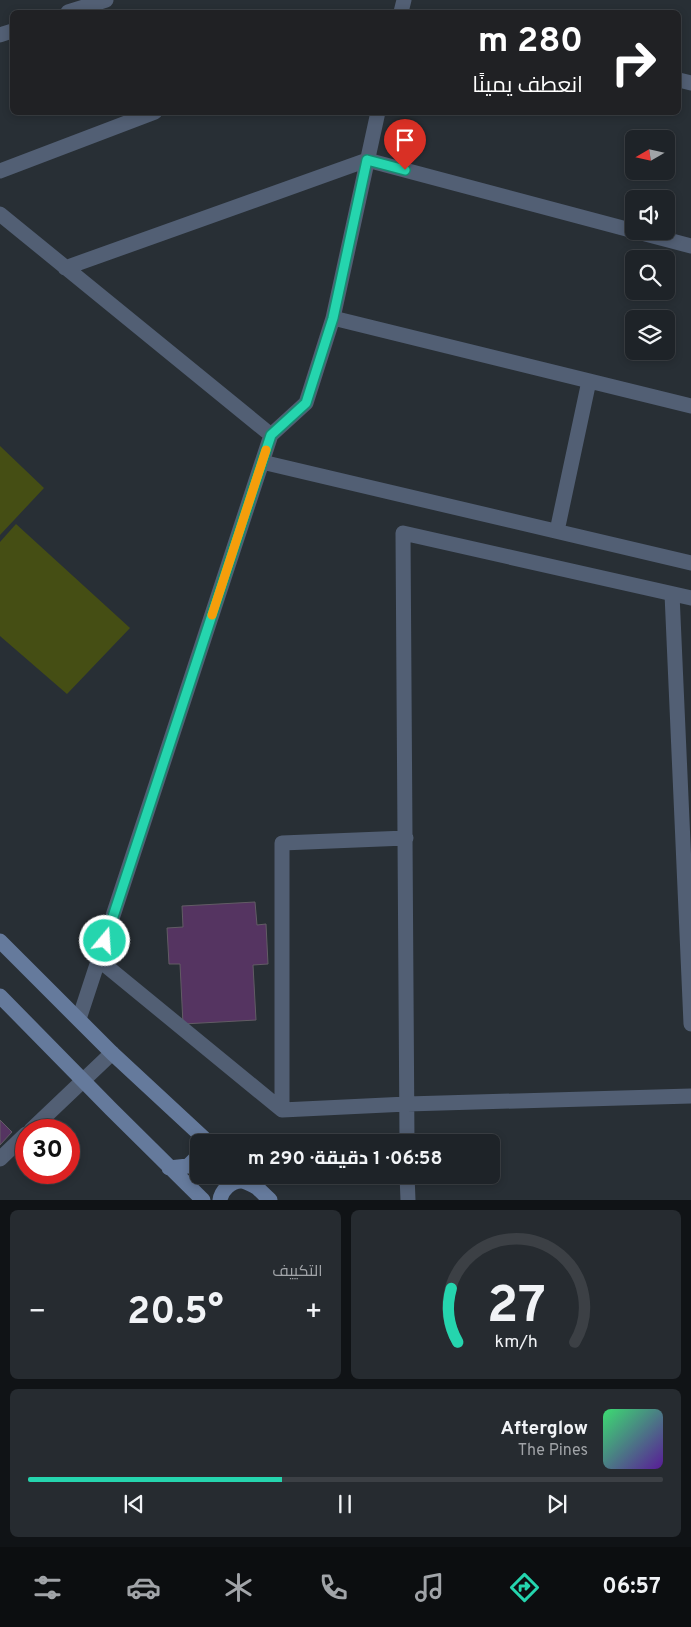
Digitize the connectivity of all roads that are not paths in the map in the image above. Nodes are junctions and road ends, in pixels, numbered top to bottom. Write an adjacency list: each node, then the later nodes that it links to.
1 (106, 0): 2 (street)
2 (74, 10)
3 (147, 115): 6 (street)
4 (377, 115): 5 (street)
5 (367, 160): 8 (street); 11 (street); 12 (street)
6 (0, 171)
7 (0, 214): 11 (street)
8 (625, 229)
9 (668, 240): 10 (street)
10 (691, 246)
11 (65, 268): 15 (street)
12 (333, 318): 13 (street); 15 (street)
13 (589, 381): 14 (street); 17 (street)
14 (691, 406)
15 (271, 435): 16 (street)
16 (262, 462): 17 (street); 23 (street)
17 (557, 531): 18 (street)
18 (691, 563)
19 (672, 594): 20 (street); 21 (street); 26 (street)
20 (691, 598)
21 (406, 838): 30 (street); 31 (street)
22 (0, 941): 25 (street)
23 (99, 960): 25 (street); 31 (street)
24 (0, 996): 28 (street)
25 (79, 1019): 27 (street)
26 (691, 1024)
27 (112, 1053): 28 (street); 33 (street)
28 (84, 1081): 32 (street); 38 (street)
29 (691, 1096): 30 (street)
30 (407, 1104): 31 (street); 34 (street)
31 (282, 1110)
32 (43, 1119)
33 (195, 1134)
34 (407, 1134)
35 (15, 1145): 36 (street)
36 (0, 1159)
37 (190, 1164): 38 (street)
38 (169, 1168): 42 (street)
39 (253, 1184): 41 (street)
40 (408, 1184): 45 (street)
41 (256, 1187): 43 (street); 44 (street)
42 (203, 1200)
43 (220, 1200)
44 (270, 1200)
45 (408, 1200)

